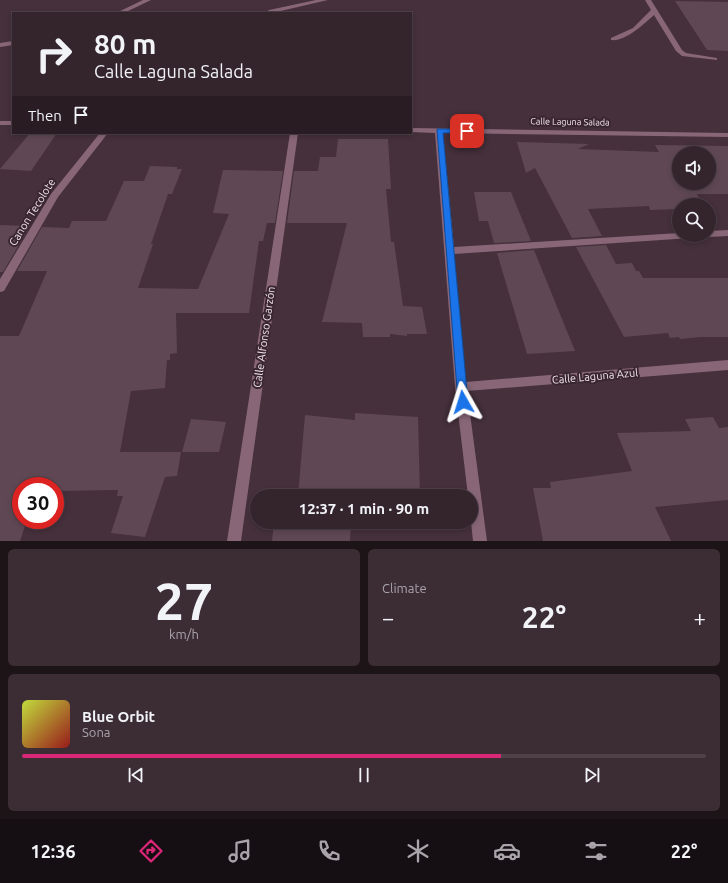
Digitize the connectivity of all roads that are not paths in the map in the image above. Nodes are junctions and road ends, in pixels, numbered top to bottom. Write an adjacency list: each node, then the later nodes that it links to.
1 (148, 0): 5 (street)
2 (324, 0): 6 (street)
3 (648, 0): 4 (street)
4 (654, 11): 7 (street); 10 (street)
5 (121, 12)
6 (270, 12)
7 (613, 38)
8 (12, 43): 9 (street)
9 (0, 45)
10 (715, 59)
11 (0, 123): 12 (street)
12 (12, 123)
13 (412, 130): 14 (street, Calle Laguna Salada)
14 (439, 131): 17 (street, Calle Laguna Salada); 21 (street)
15 (103, 134): 22 (street, Canon Tecolote)
16 (294, 134): 25 (street, Calle Alfonso Garzón)
17 (728, 135)
18 (728, 233): 19 (street)
19 (716, 234)
20 (672, 236): 21 (street)
21 (449, 251): 24 (street)
22 (0, 288)
23 (728, 366): 24 (street, Calle Laguna Azul)
24 (461, 387): 26 (street)
25 (234, 541)
26 (480, 541)

